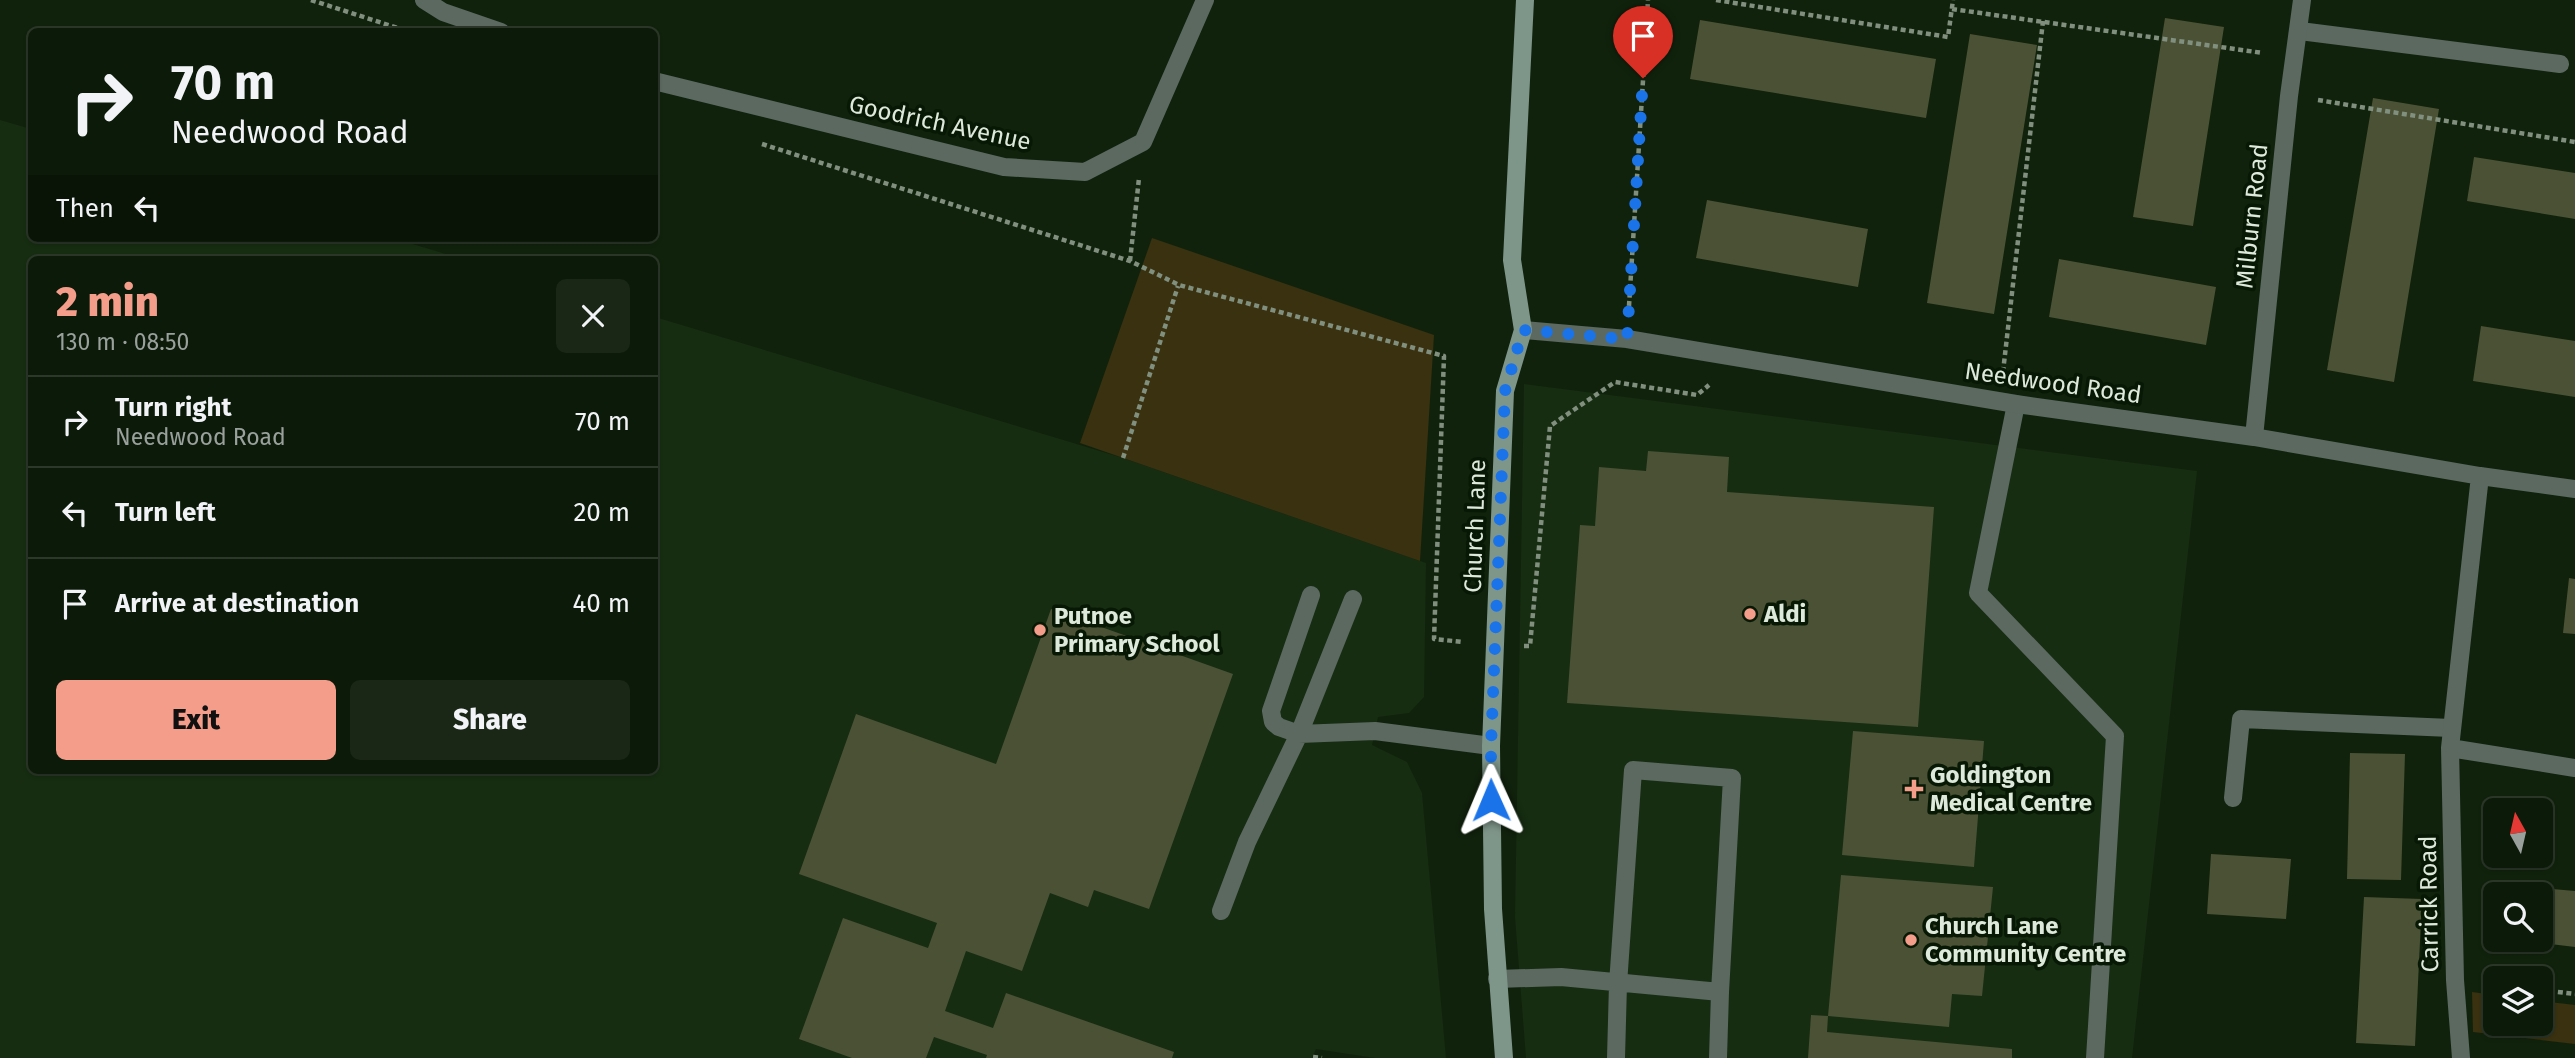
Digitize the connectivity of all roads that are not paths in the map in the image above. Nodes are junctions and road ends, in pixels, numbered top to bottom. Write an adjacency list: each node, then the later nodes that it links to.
1 (424, 0): 5 (street)
2 (1205, 0): 8 (street, Goodrich Avenue)
3 (1525, 0): 9 (street, Church Lane)
4 (2302, 0): 6 (street, Milburn Road)
5 (489, 28)
6 (2300, 31): 7 (street); 11 (street, Milburn Road)
7 (2560, 64)
8 (658, 82)
9 (1523, 330): 10 (street, Needwood Road); 18 (street, Church Lane)
10 (2008, 402): 11 (street, Needwood Road); 29 (street)
11 (2254, 437): 12 (street, Needwood Road)
12 (2480, 476): 13 (street, Needwood Road); 16 (street, Carrick Road)
13 (2575, 489)
14 (1311, 595): 17 (street)
15 (1353, 599): 17 (street)
16 (2451, 728): 19 (street, Carrick Road); 21 (street)
17 (1300, 734): 18 (street); 22 (street)
18 (1491, 746): 23 (street, Church Lane)
19 (2450, 748): 20 (street); 30 (street, Carrick Road)
20 (2575, 768)
21 (2232, 798)
22 (1221, 911)
23 (1497, 979): 24 (street); 26 (street, Church Lane)
24 (1618, 984): 25 (street); 25 (street); 27 (street)
25 (1720, 992): 28 (street)
26 (1504, 1058)
27 (1616, 1058)
28 (1718, 1058)
29 (2095, 1058)
30 (2461, 1058)

